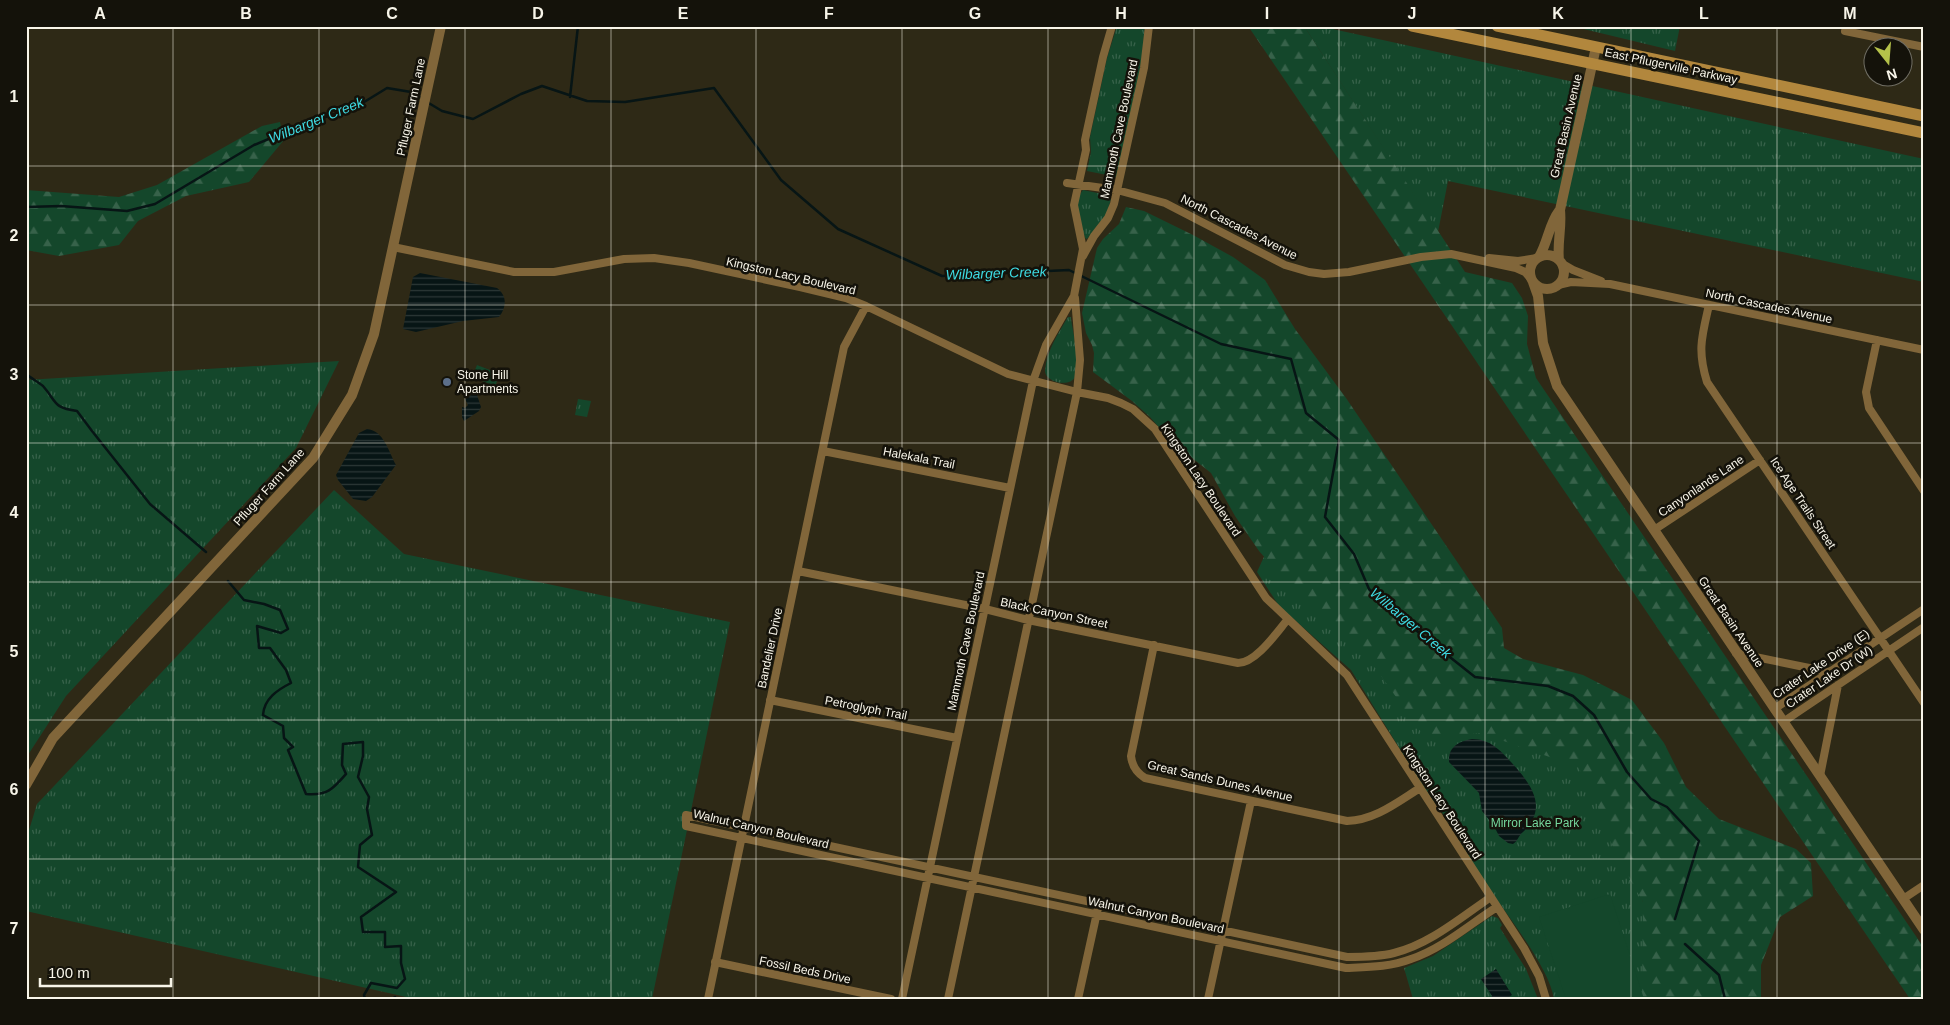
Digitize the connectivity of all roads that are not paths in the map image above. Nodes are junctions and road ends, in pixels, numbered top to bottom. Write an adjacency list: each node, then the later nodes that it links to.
1 (441, 26): 16 (street, Pfluger Farm Lane)
2 (1112, 26): 13 (street, Mammoth Cave Boulevard)
3 (1149, 26): 14 (street, Mammoth Cave Boulevard)
4 (1412, 26): 9 (main road, East Pflugerville Parkway)
5 (1497, 26): 7 (main road, East Pflugerville Parkway)
6 (1845, 31): 8 (street)
7 (1596, 47): 9 (street, Great Basin Avenue); 10 (main road, East Pflugerville Parkway)
8 (1924, 47)
9 (1592, 63): 11 (main road, East Pflugerville Parkway); 15 (street, Great Basin Avenue)
10 (1924, 116)
11 (1924, 133)
12 (1067, 183): 13 (street, North Cascades Avenue)
13 (1078, 184): 14 (street, North Cascades Avenue); 18 (street, Mammoth Cave Boulevard)
14 (1117, 190): 17 (street, North Cascades Avenue); 18 (street, Mammoth Cave Boulevard)
15 (1560, 210): 19 (street, Great Basin Avenue); 20 (street, Great Basin Avenue)
16 (393, 247): 26 (street, Kingston Lacy Boulevard); 55 (street, Pfluger Farm Lane)
17 (1462, 256): 19 (street); 21 (street)
18 (1082, 258): 24 (street, Mammoth Cave Boulevard)
19 (1538, 258): 20 (street); 21 (street)
20 (1560, 262): 22 (street, North Cascades Avenue); 23 (street)
21 (1532, 281): 23 (street); 27 (street, Great Basin Avenue)
22 (1610, 284): 23 (street, North Cascades Avenue); 25 (street, North Cascades Avenue)
23 (1556, 286): 27 (street, Great Basin Avenue)
24 (1074, 296): 30 (street, Mammoth Cave Boulevard); 31 (street, Mammoth Cave Boulevard)
25 (1709, 305): 28 (street, North Cascades Avenue); 33 (street, Ice Age Trails Street)
26 (866, 306): 30 (street, Kingston Lacy Boulevard); 32 (street, Bandelier Drive)
27 (1540, 318): 36 (street, Great Basin Avenue)
28 (1876, 340): 29 (street, North Cascades Avenue); 35 (street)
29 (1924, 350)
30 (1033, 381): 31 (street, Kingston Lacy Boulevard); 34 (street, Mammoth Cave Boulevard)
31 (1077, 392): 40 (street, Kingston Lacy Boulevard); 41 (street, Mammoth Cave Boulevard)
32 (823, 451): 34 (street, Halekala Trail); 37 (street, Bandelier Drive)
33 (1760, 460): 36 (street, Canyonlands Lane); 43 (street, Ice Age Trails Street)
34 (1010, 488): 38 (street, Mammoth Cave Boulevard)
35 (1924, 492)
36 (1654, 530): 46 (street, Great Basin Avenue)
37 (798, 571): 38 (street, Black Canyon Street); 49 (street, Bandelier Drive)
38 (985, 609): 41 (street, Black Canyon Street); 53 (street, Mammoth Cave Boulevard)
39 (1924, 609): 43 (street, Crater Lake Drive (E))
40 (1288, 619): 44 (street, Black Canyon Street); 56 (street, Kingston Lacy Boulevard)
41 (1028, 620): 44 (street, Black Canyon Street); 62 (street, Mammoth Cave Boulevard)
42 (1924, 626): 45 (street, Crater Lake Dr (W))
43 (1880, 638): 45 (street, Ice Age Trails Street); 47 (street, Crater Lake Drive (E))
44 (1154, 645): 57 (street, Great Sands Dunes Avenue)
45 (1888, 650): 48 (street, Crater Lake Dr (W)); 50 (street, Ice Age Trails Street)
46 (1736, 653): 47 (street); 51 (street, Great Basin Avenue)
47 (1829, 672): 51 (street, Crater Lake Drive (E))
48 (1838, 685): 52 (street, Crater Lake Dr (W)); 54 (street)
49 (770, 700): 53 (street, Petroglyph Trail); 58 (street, Bandelier Drive)
50 (1924, 703)
51 (1774, 708): 52 (street, Great Basin Avenue)
52 (1783, 722): 54 (street, Great Basin Avenue)
53 (957, 738): 60 (street, Mammoth Cave Boulevard)
54 (1820, 776): 66 (street, Great Basin Avenue)
55 (26, 784)
56 (1420, 788): 57 (street, Great Sands Dunes Avenue); 65 (street, Kingston Lacy Boulevard)
57 (1250, 800): 70 (street)
58 (744, 827): 59 (street, Bandelier Drive); 59 (street, Walnut Canyon Boulevard); 60 (street, Walnut Canyon Boulevard)
59 (742, 837): 61 (street, Walnut Canyon Boulevard); 73 (street, Bandelier Drive)
60 (930, 866): 61 (street, Mammoth Cave Boulevard); 62 (street, Walnut Canyon Boulevard)
61 (928, 877): 64 (street, Walnut Canyon Boulevard); 76 (street, Mammoth Cave Boulevard)
62 (974, 877): 64 (street, Mammoth Cave Boulevard); 67 (street, Walnut Canyon Boulevard)
63 (1924, 885): 66 (street)
64 (972, 888): 69 (street, Walnut Canyon Boulevard); 77 (street, Mammoth Cave Boulevard)
65 (1491, 897): 68 (street, Kingston Lacy Boulevard); 70 (street, Walnut Canyon Boulevard)
66 (1903, 899): 71 (street, Great Basin Avenue)
67 (1099, 904): 69 (street); 70 (street, Walnut Canyon Boulevard)
68 (1497, 907): 72 (street, Walnut Canyon Boulevard); 80 (street, Kingston Lacy Boulevard)
69 (1097, 913): 72 (street, Walnut Canyon Boulevard); 78 (street)
70 (1223, 930): 72 (street)
71 (1924, 930)
72 (1221, 940): 79 (street)
73 (715, 962): 74 (street, Bandelier Drive); 75 (street, Fossil Beds Drive)
74 (708, 999)
75 (891, 999)
76 (902, 999)
77 (948, 999)
78 (1078, 999)
79 (1208, 999)
80 (1546, 999)

